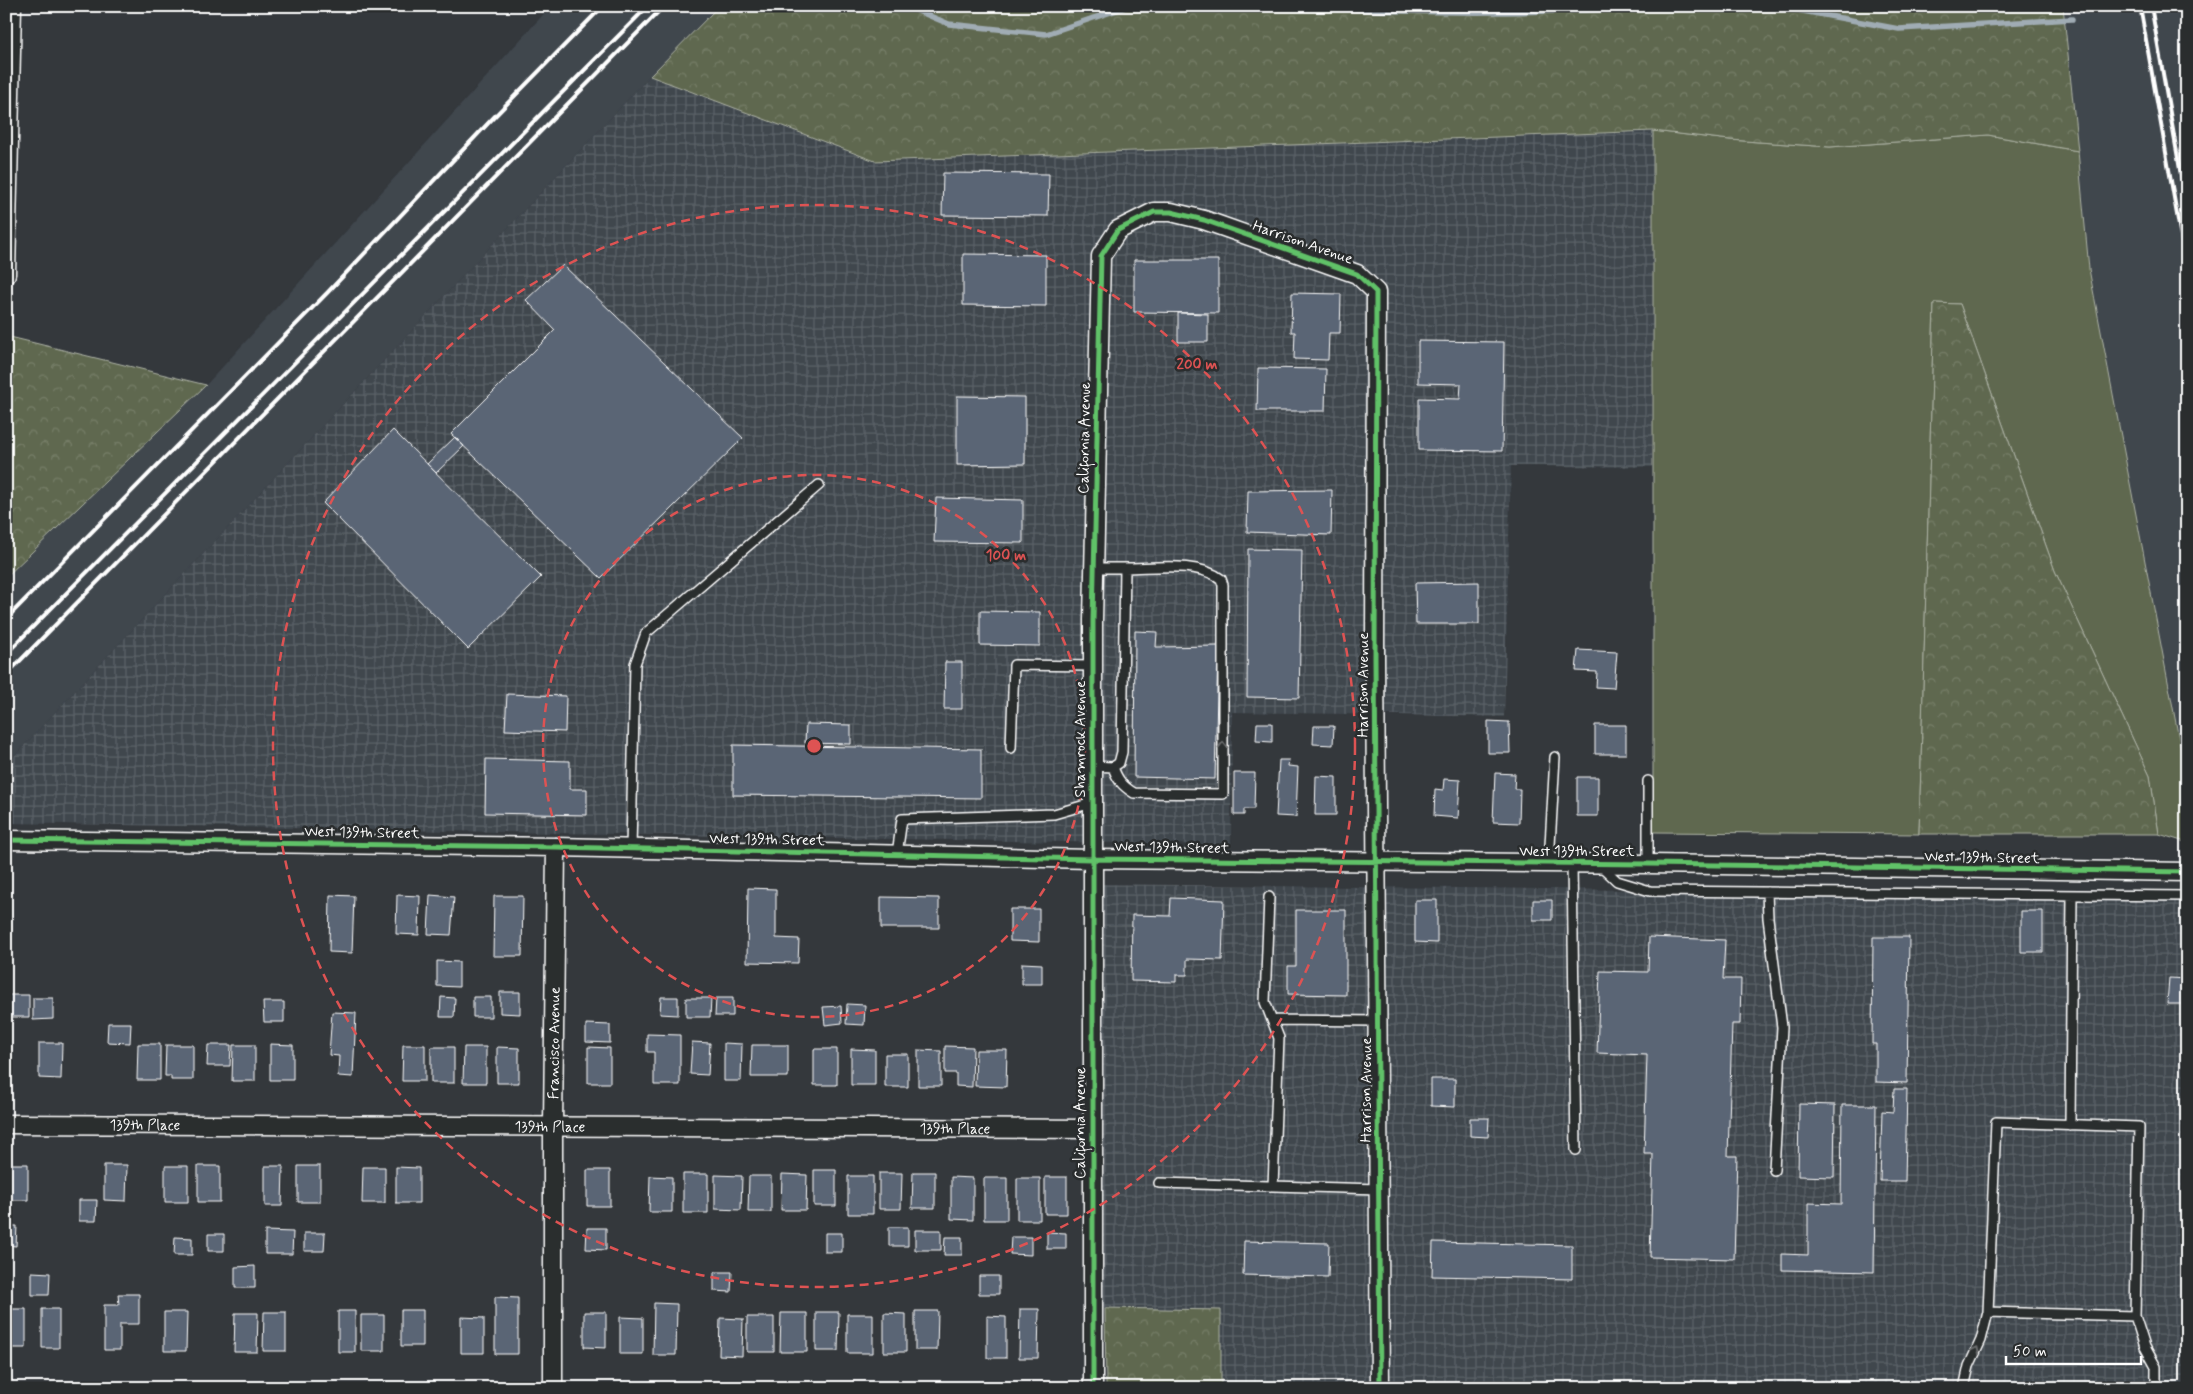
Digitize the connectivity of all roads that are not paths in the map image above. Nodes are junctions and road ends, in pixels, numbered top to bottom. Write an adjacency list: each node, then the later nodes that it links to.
1 (12, 6): 3 (street)
2 (1101, 256): 5 (street, California Avenue); 20 (street, Harrison Avenue)
3 (6, 274)
4 (819, 485): 17 (lane)
5 (1094, 568): 6 (lane); 7 (street, California Avenue)
6 (1125, 568): 12 (lane); 12 (lane, one-way to 6)
7 (1093, 620): 8 (street, Shamrock Avenue)
8 (1093, 666): 9 (lane); 11 (street, Shamrock Avenue)
9 (1011, 748)
10 (1555, 756): 21 (lane)
11 (1092, 766): 12 (lane); 14 (street, Shamrock Avenue)
12 (1113, 767)
13 (1648, 781): 24 (lane)
14 (1092, 803): 18 (lane); 19 (street, Shamrock Avenue)
15 (6, 840): 16 (street, West 139th Street)
16 (556, 847): 17 (street, West 139th Street); 34 (street, Francisco Avenue)
17 (631, 849): 18 (street, West 139th Street)
18 (897, 854): 19 (street, West 139th Street)
19 (1092, 859): 20 (street, West 139th Street); 35 (street, California Avenue)
20 (1377, 862): 21 (street, West 139th Street); 31 (street, Harrison Avenue)
21 (1549, 863): 22 (street, West 139th Street)
22 (1572, 863): 23 (street, West 139th Street); 36 (lane)
23 (1599, 864): 24 (street, West 139th Street); 26 (lane, West 139th Street)
24 (1648, 864): 25 (street, West 139th Street)
25 (2187, 872)
26 (1767, 892): 27 (lane, West 139th Street); 37 (lane)
27 (2072, 896): 28 (lane, West 139th Street); 33 (lane)
28 (2186, 896)
29 (1269, 897): 30 (lane)
30 (1272, 1020): 31 (lane); 39 (lane)
31 (1378, 1021): 40 (street, Harrison Avenue)
32 (6, 1124): 34 (street, 139th Place)
33 (2070, 1125): 41 (lane); 42 (lane)
34 (553, 1126): 35 (street, 139th Place); 43 (street, Francisco Avenue)
35 (1092, 1129): 44 (street, California Avenue)
36 (1576, 1150)
37 (1774, 1170)
38 (1159, 1182): 39 (lane)
39 (1273, 1186): 40 (lane)
40 (1379, 1189): 45 (street, Harrison Avenue)
41 (1988, 1312): 42 (lane); 46 (lane, one-way to 41)
42 (2135, 1316): 47 (lane)
43 (553, 1388)
44 (1093, 1388)
45 (1380, 1388)
46 (1964, 1388)
47 (2156, 1388)

